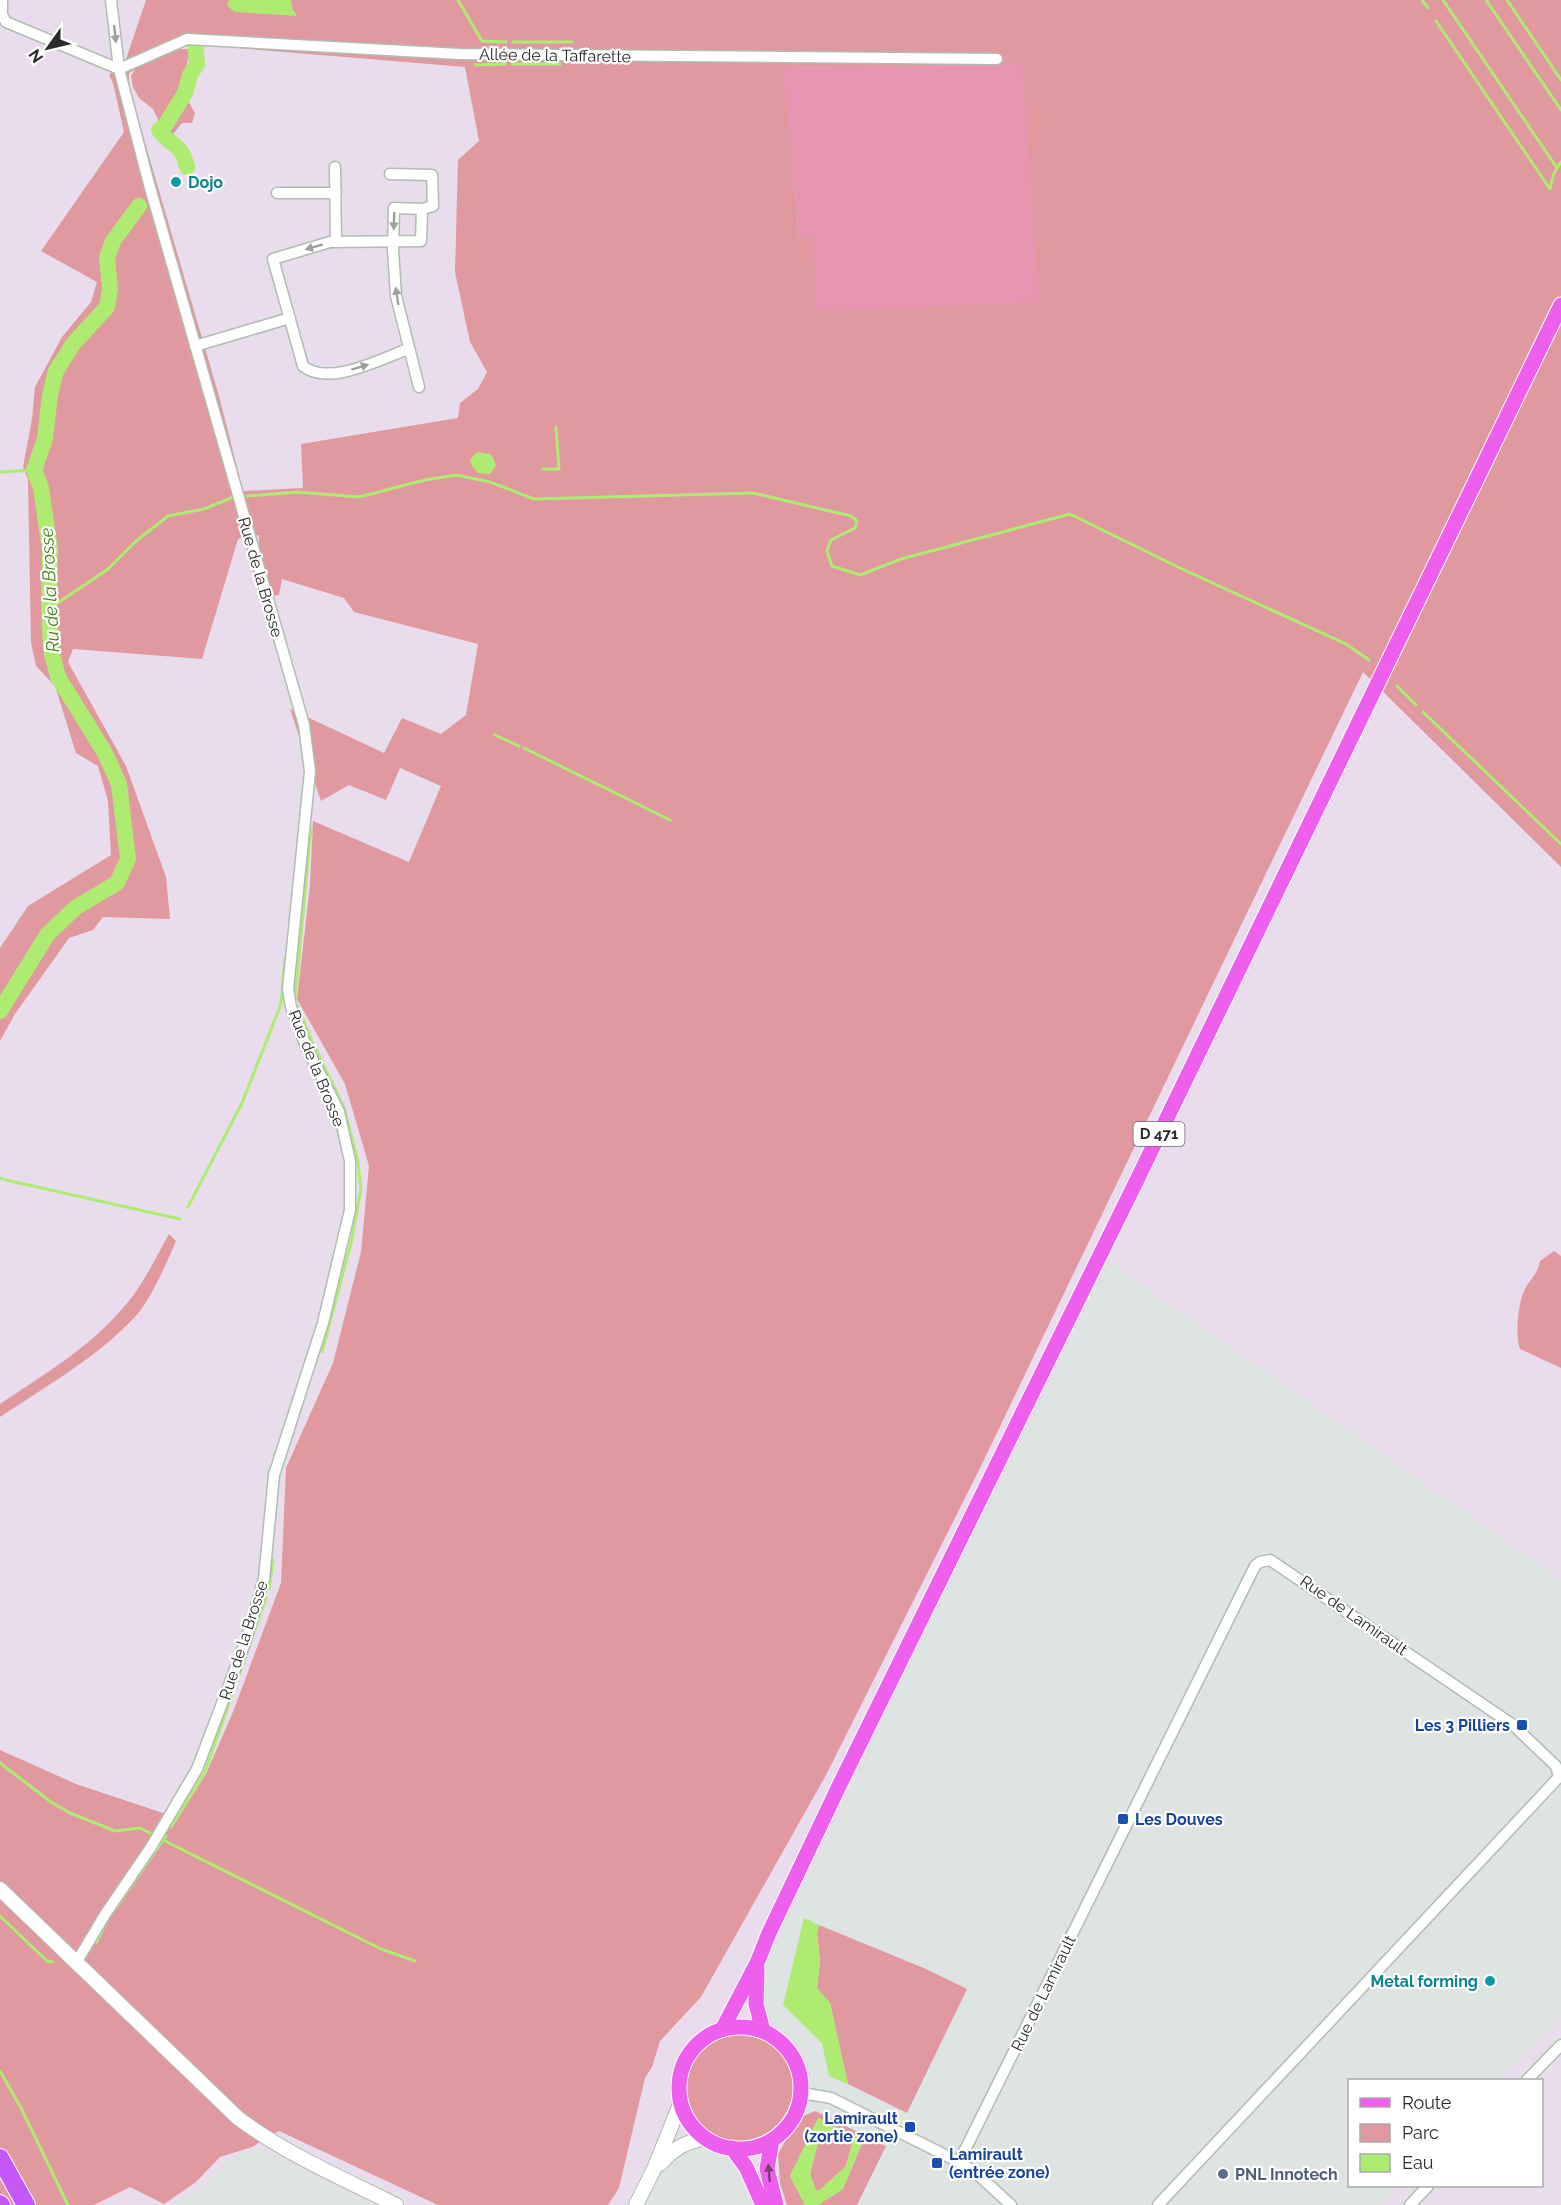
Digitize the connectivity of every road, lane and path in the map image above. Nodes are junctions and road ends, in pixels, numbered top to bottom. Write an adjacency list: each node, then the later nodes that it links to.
1 (2, 0): 3 (street)
2 (111, 0): 5 (street, Rue de la Brosse, one-way to 5)
3 (3, 26): 5 (street)
4 (997, 59): 5 (street, Allée de la Taffarette)
5 (119, 69): 15 (street, Rue de la Brosse)
6 (335, 167): 9 (street)
7 (390, 174): 10 (street)
8 (277, 193): 9 (street)
9 (336, 193): 11 (street)
10 (422, 209): 12 (street); 12 (street, one-way to 12)
11 (336, 242): 12 (street); 14 (street, one-way to 14)
12 (393, 242): 16 (street, one-way to 12)
13 (1561, 305): 20 (main road, D 471)
14 (290, 318): 15 (street); 16 (street, one-way to 16)
15 (195, 346): 21 (street, Rue de la Brosse)
16 (408, 349): 17 (street)
17 (419, 387)
18 (1560, 1774): 32 (street, Rue de Lamirault); 41 (street, Rue de Lamirault)
19 (0, 1889): 21 (main road)
20 (757, 1963): 22 (main road, D 471); 23 (main road, D 471)
21 (76, 1964): 36 (main road)
22 (723, 2028): 23 (main road); 27 (main road)
23 (763, 2031): 26 (main road)
24 (1561, 2045): 25 (street)
25 (1528, 2079)
26 (801, 2093): 29 (main road); 32 (street)
27 (681, 2102): 28 (main road); 33 (main road)
28 (705, 2138): 30 (main road); 33 (main road)
29 (772, 2140): 30 (main road); 39 (main road, one-way to 29)
30 (732, 2148): 38 (main road)
31 (0, 2158): 35 (highway)
32 (959, 2162): 40 (street)
33 (654, 2169): 37 (main road)
34 (1427, 2187): 42 (street)
35 (26, 2205)
36 (396, 2205)
37 (636, 2205)
38 (763, 2205)
39 (776, 2205)
40 (1011, 2205)
41 (1158, 2205)
42 (1410, 2205)

